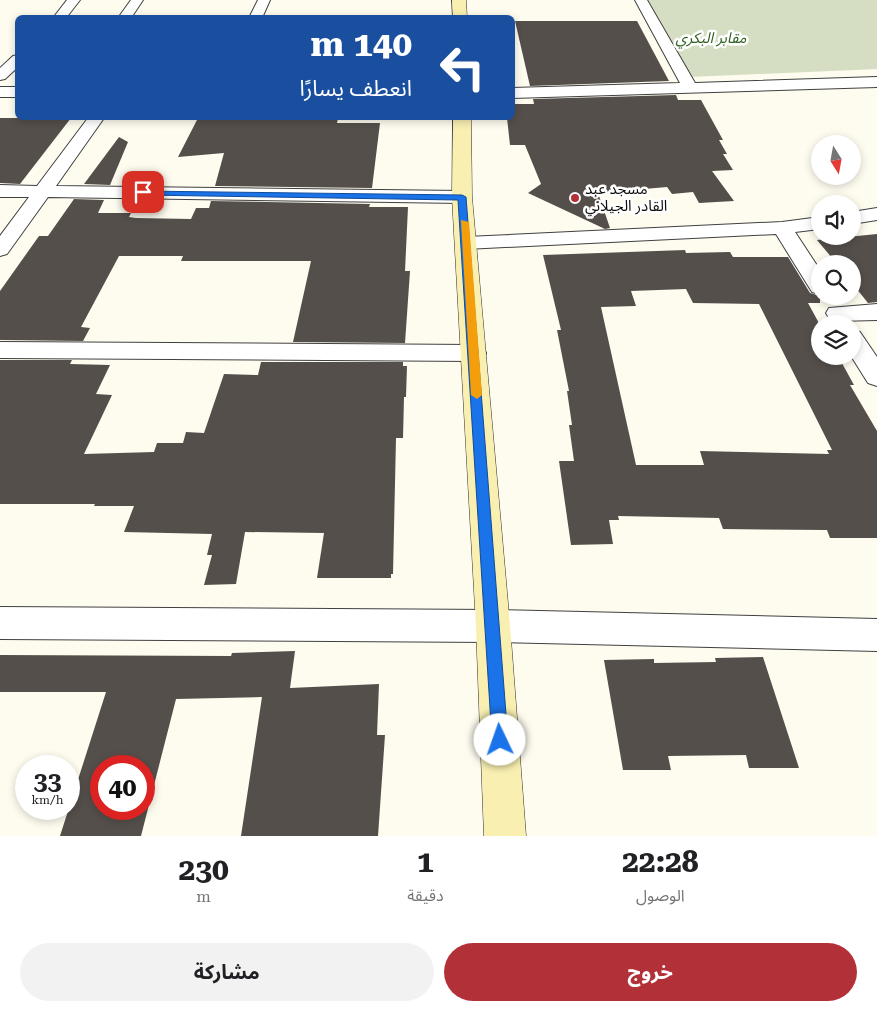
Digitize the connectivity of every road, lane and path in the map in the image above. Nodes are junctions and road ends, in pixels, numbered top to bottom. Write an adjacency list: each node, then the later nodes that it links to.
1 (74, 0): 6 (street)
2 (137, 0): 7 (street)
3 (264, 0): 8 (street)
4 (459, 0): 9 (street)
5 (640, 0): 13 (street)
6 (61, 15)
7 (126, 15)
8 (256, 15)
9 (460, 15)
10 (15, 62): 11 (street)
11 (0, 76)
12 (877, 82): 13 (street)
13 (691, 89): 16 (street)
14 (0, 92): 15 (street)
15 (15, 92)
16 (515, 93)
17 (95, 120): 20 (street)
18 (462, 120): 21 (street)
19 (0, 191): 20 (street)
20 (43, 191): 21 (street); 27 (street)
21 (462, 197): 26 (street)
22 (877, 214): 23 (street)
23 (861, 217)
24 (811, 224): 25 (street)
25 (782, 228): 26 (street); 28 (street)
26 (466, 243): 33 (street)
27 (0, 250)
28 (811, 273)
29 (836, 311): 30 (street)
30 (877, 312)
31 (0, 350): 33 (street)
32 (861, 352): 34 (street)
33 (474, 353): 36 (street)
34 (877, 377)
35 (0, 623): 36 (street)
36 (493, 626): 37 (street); 38 (street)
37 (877, 635)
38 (505, 836)

